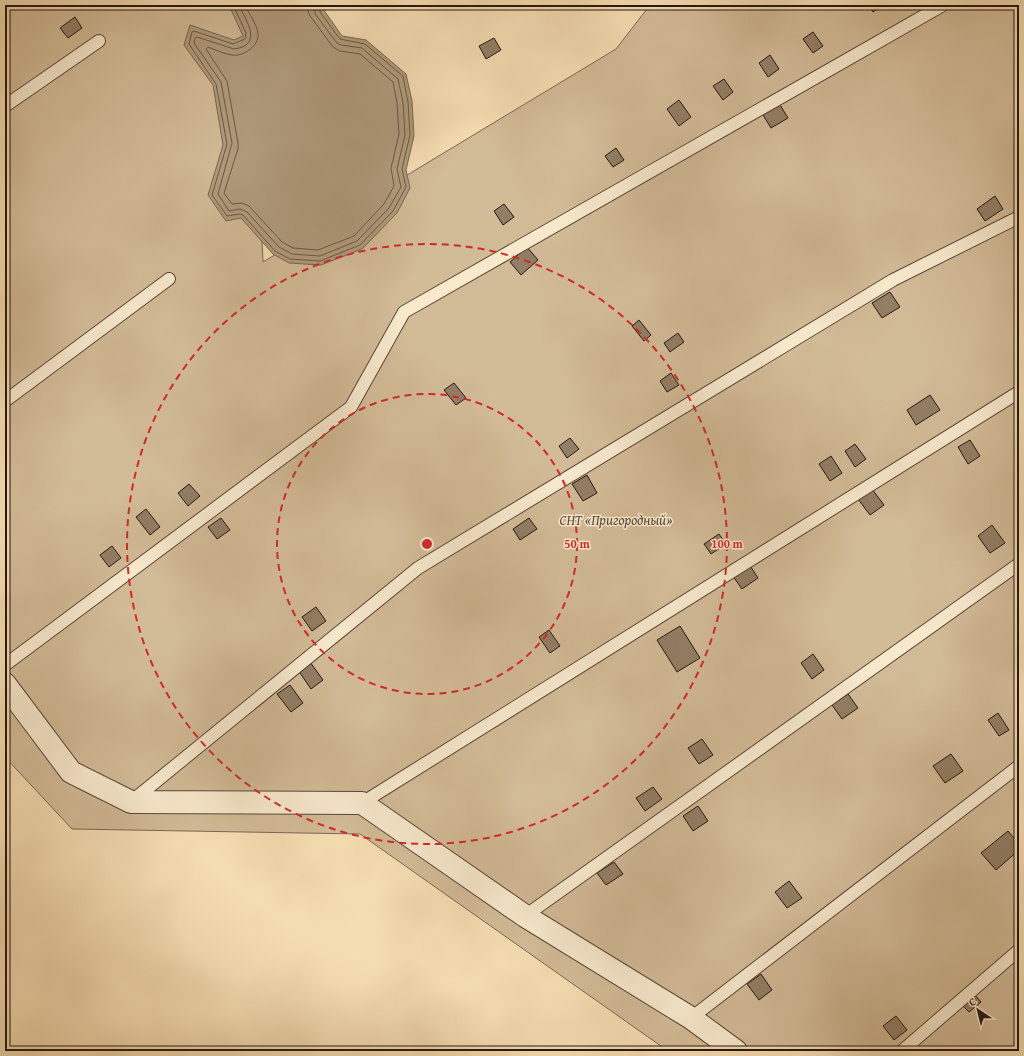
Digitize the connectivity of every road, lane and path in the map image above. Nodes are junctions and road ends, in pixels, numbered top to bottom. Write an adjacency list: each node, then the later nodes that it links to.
1 (943, 5): 9 (lane)
2 (99, 41): 3 (lane)
3 (5, 106)
4 (1019, 217): 12 (lane)
5 (169, 279): 7 (lane)
6 (1019, 392): 13 (lane)
7 (5, 401)
8 (1019, 564): 14 (lane)
9 (5, 665)
10 (5, 684): 12 (street)
11 (1019, 766): 16 (lane)
12 (131, 802): 13 (street)
13 (362, 803): 14 (street)
14 (525, 916): 16 (street)
15 (1019, 950): 18 (lane)
16 (691, 1018): 17 (street)
17 (736, 1051)
18 (902, 1051)

